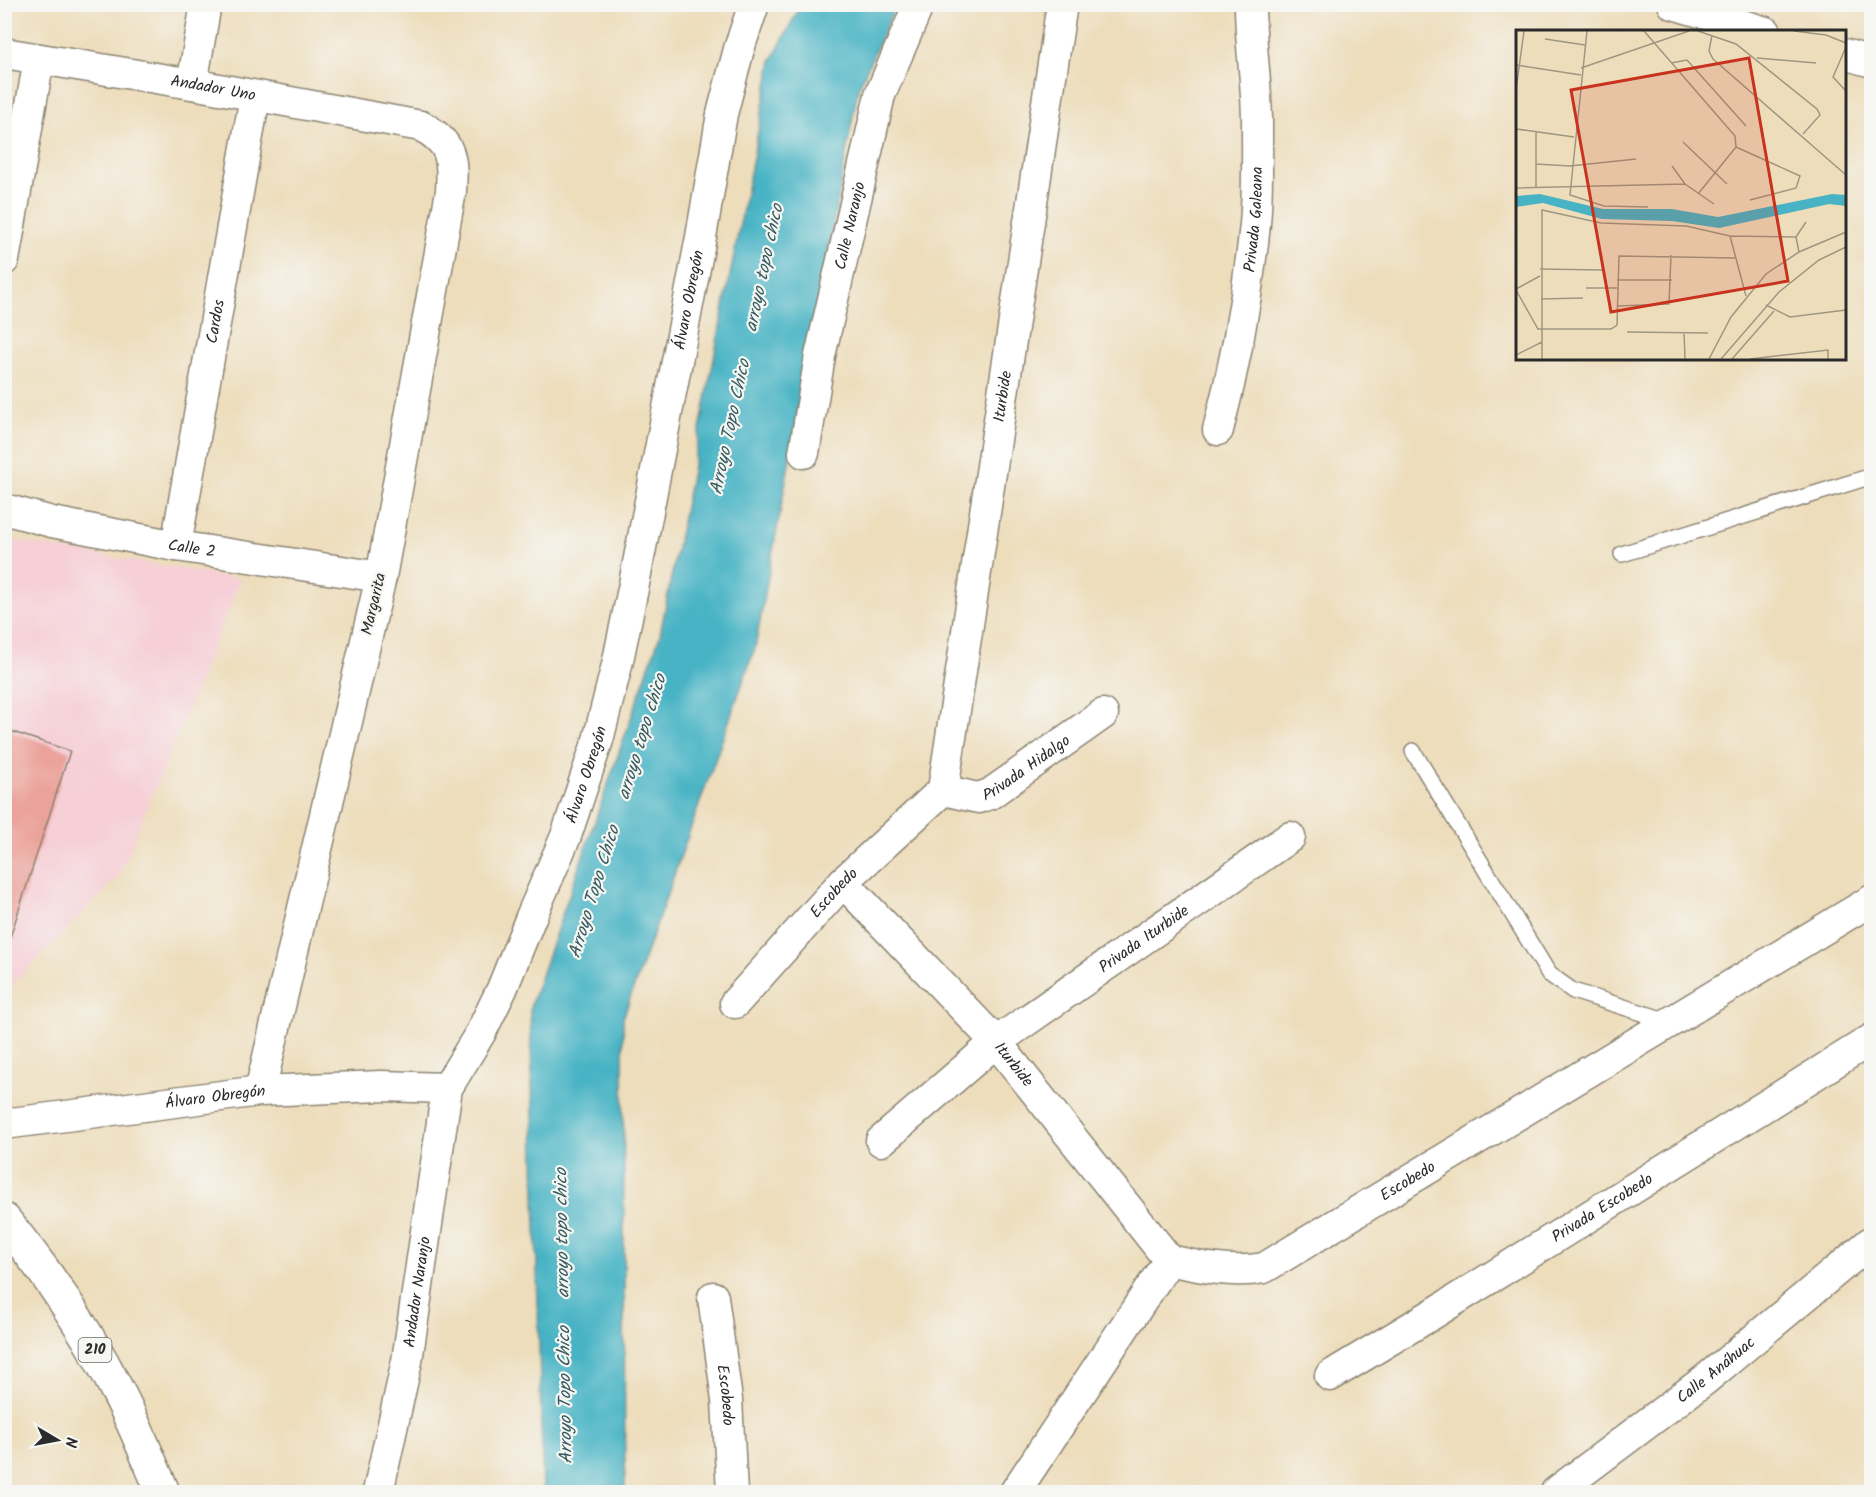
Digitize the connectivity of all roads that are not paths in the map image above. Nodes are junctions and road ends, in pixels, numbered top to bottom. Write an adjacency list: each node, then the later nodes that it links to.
1 (206, 4): 12 (street)
2 (754, 4): 33 (street, Álvaro Obregón)
3 (919, 4): 17 (street, Calle Naranjo)
4 (1062, 4): 25 (street, Iturbide)
5 (1250, 4): 16 (street, Privada Galeana)
6 (1673, 4): 7 (street)
7 (1759, 30)
8 (4, 53): 10 (street, Andador Uno)
9 (1846, 54): 11 (street)
10 (39, 59): 12 (street, Andador Uno); 15 (street)
11 (1872, 62)
12 (192, 84): 13 (street, Andador Uno)
13 (255, 96): 14 (street, Andador Uno); 20 (street, Cardos)
14 (421, 126): 22 (street, Margarita)
15 (4, 260)
16 (1218, 430)
17 (804, 453)
18 (1872, 476): 21 (lane)
19 (4, 509): 20 (street, Calle 2)
20 (176, 546): 22 (street, Calle 2)
21 (1622, 554)
22 (381, 577): 34 (street, Margarita)
23 (1103, 714): 25 (street, Privada Hidalgo)
24 (1413, 751): 30 (lane)
25 (943, 790): 27 (street, Escobedo)
26 (1290, 837): 32 (street, Privada Iturbide)
27 (843, 882): 29 (street, Escobedo); 32 (street, Iturbide)
28 (1872, 900): 30 (street, Escobedo)
29 (735, 1003)
30 (1671, 1022): 39 (street, Escobedo)
31 (1872, 1039): 41 (street, Privada Escobedo)
32 (996, 1042): 36 (street, Privada Iturbide); 39 (street, Iturbide)
33 (447, 1088): 34 (street, Álvaro Obregón); 43 (street, Andador Naranjo)
34 (260, 1091): 35 (street, Álvaro Obregón)
35 (4, 1124)
36 (881, 1141)
37 (4, 1220): 42 (highway, 210)
38 (1872, 1241): 46 (street, Calle Anáhuac)
39 (1169, 1260): 45 (street)
40 (713, 1297): 44 (street, Escobedo)
41 (1330, 1376)
42 (163, 1492)
43 (378, 1492)
44 (732, 1492)
45 (1016, 1492)
46 (1556, 1492)

